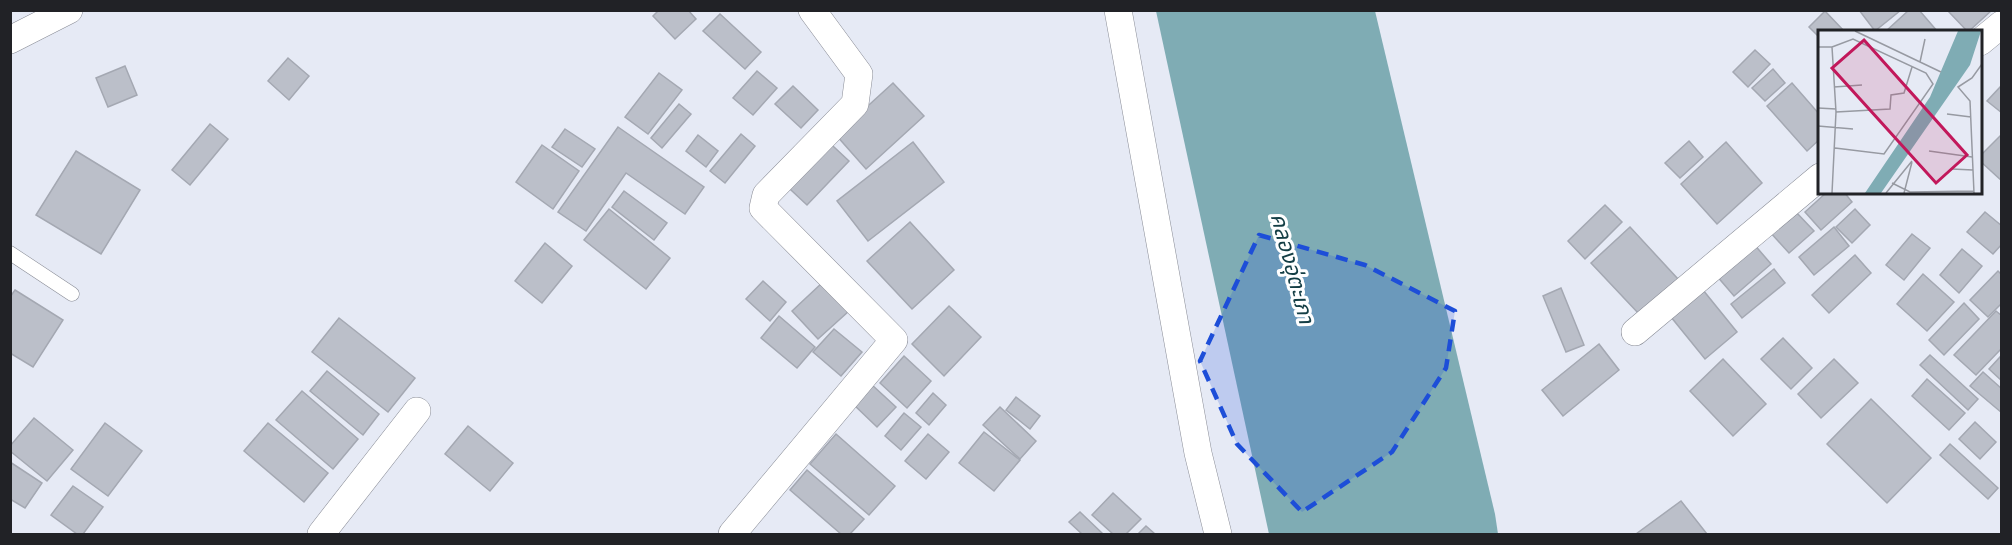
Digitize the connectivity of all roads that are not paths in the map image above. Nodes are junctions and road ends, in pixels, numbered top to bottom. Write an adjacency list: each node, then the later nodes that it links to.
1 (69, 10): 5 (street)
2 (812, 10): 13 (street)
3 (1118, 10): 14 (street)
4 (2001, 24): 6 (street)
5 (10, 40)
6 (1982, 40)
7 (1818, 179): 10 (street)
8 (10, 253): 9 (lane)
9 (72, 294)
10 (1635, 332)
11 (417, 411): 12 (street)
12 (321, 534)
13 (732, 534)
14 (1218, 534)

